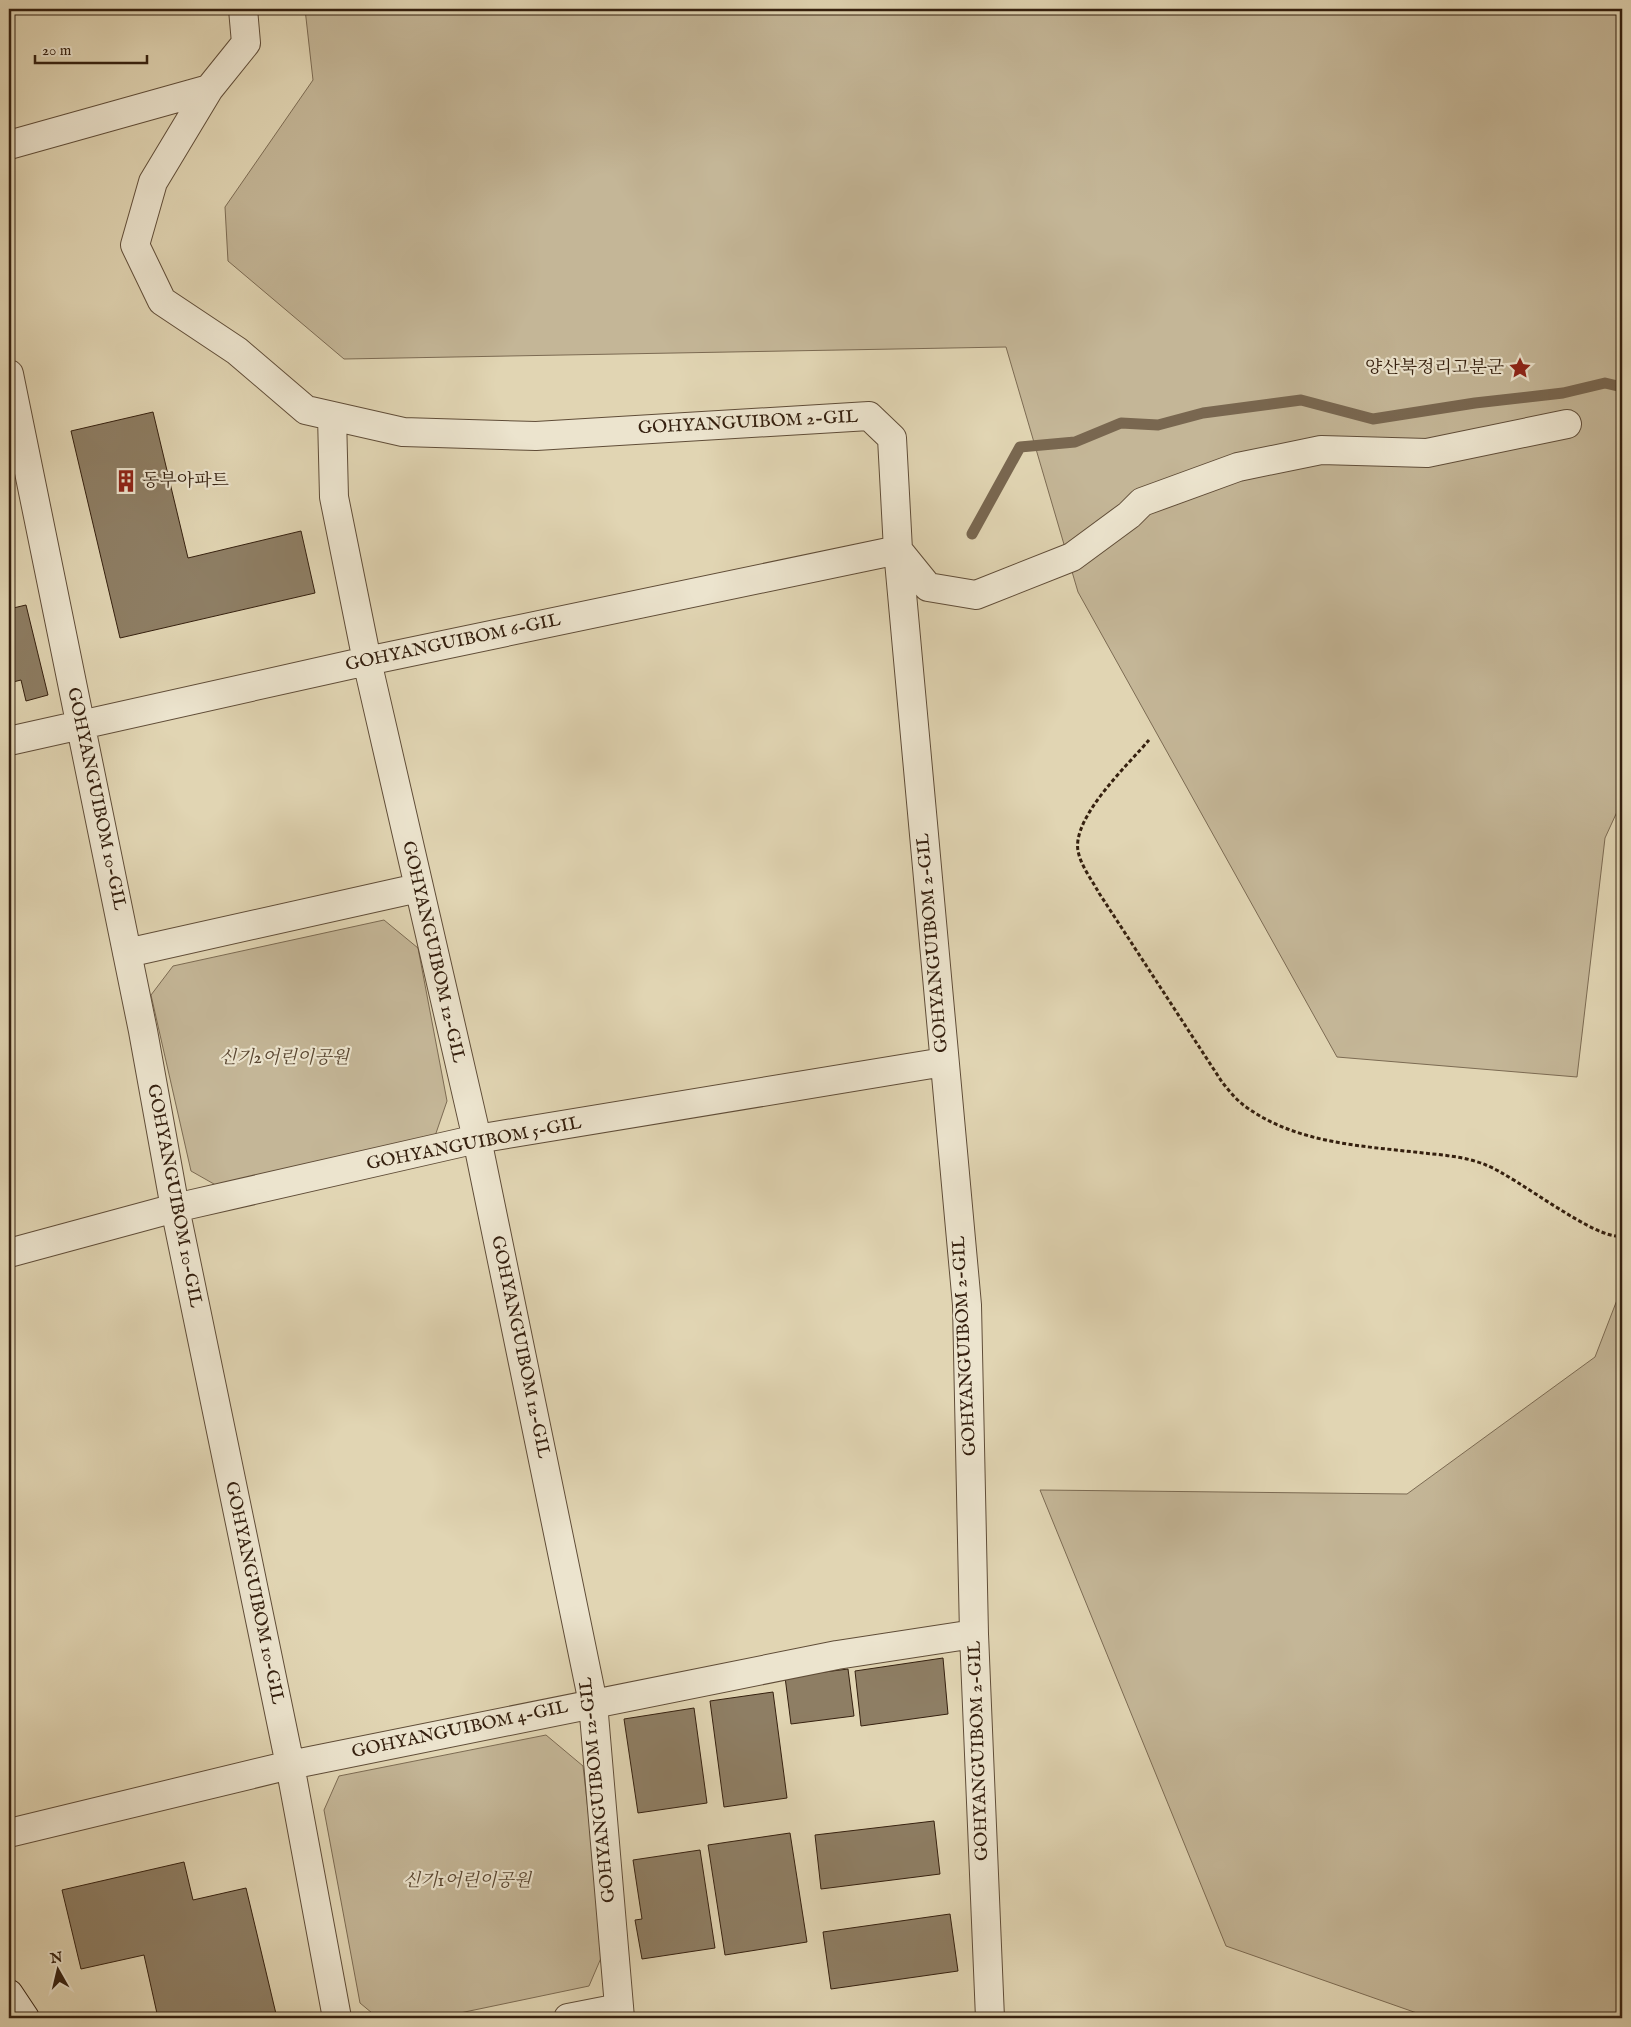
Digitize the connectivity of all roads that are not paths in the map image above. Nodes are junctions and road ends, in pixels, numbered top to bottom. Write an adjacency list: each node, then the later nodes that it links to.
1 (243, 9): 2 (street)
2 (209, 89): 3 (street); 5 (street)
3 (9, 144)
4 (9, 374): 9 (street, GOHYANGUIBOM 10-GIL)
5 (332, 416): 7 (street, GOHYANGUIBOM 2-GIL); 8 (street, GOHYANGUIBOM 12-GIL)
6 (1567, 424): 7 (street)
7 (898, 550): 8 (street, GOHYANGUIBOM 6-GIL); 13 (street, GOHYANGUIBOM 2-GIL)
8 (367, 661): 9 (street, GOHYANGUIBOM 6-GIL); 11 (street, GOHYANGUIBOM 12-GIL)
9 (80, 725): 10 (street, GOHYANGUIBOM 6-GIL); 12 (street, GOHYANGUIBOM 10-GIL)
10 (9, 741)
11 (418, 888): 12 (street); 14 (street, GOHYANGUIBOM 12-GIL)
12 (127, 953): 15 (street, GOHYANGUIBOM 10-GIL)
13 (944, 1062): 14 (street, GOHYANGUIBOM 5-GIL); 17 (street, GOHYANGUIBOM 2-GIL)
14 (477, 1139): 15 (street, GOHYANGUIBOM 5-GIL); 18 (street, GOHYANGUIBOM 12-GIL)
15 (175, 1208): 16 (street, GOHYANGUIBOM 5-GIL); 19 (street, GOHYANGUIBOM 10-GIL)
16 (9, 1253)
17 (974, 1634): 18 (street, GOHYANGUIBOM 4-GIL); 26 (street, GOHYANGUIBOM 2-GIL)
18 (593, 1703): 19 (street, GOHYANGUIBOM 4-GIL); 22 (street, GOHYANGUIBOM 12-GIL)
19 (290, 1765): 20 (street, GOHYANGUIBOM 4-GIL); 24 (street, GOHYANGUIBOM 10-GIL)
20 (9, 1833)
21 (9, 1994): 23 (street)
22 (620, 2013): 25 (street)
23 (25, 2018)
24 (337, 2018)
25 (568, 2018)
26 (990, 2018)

